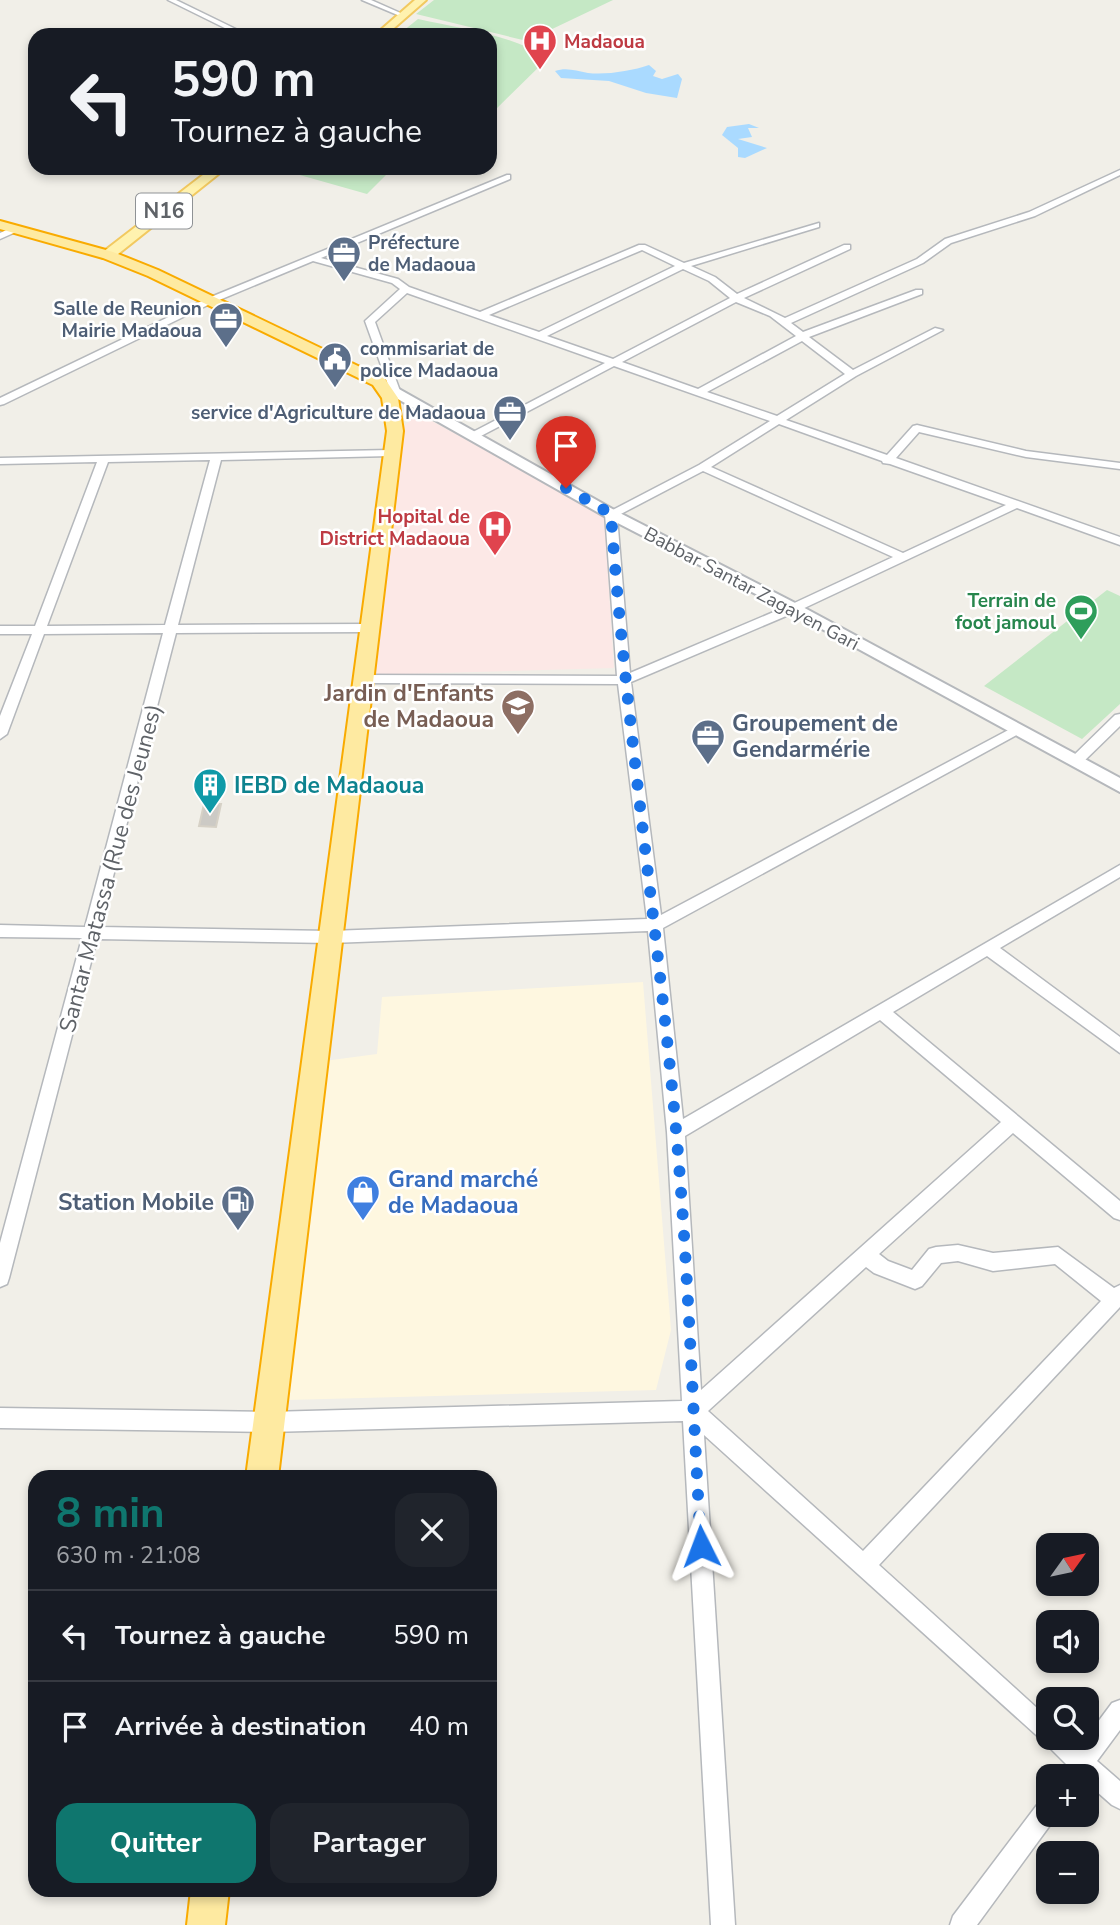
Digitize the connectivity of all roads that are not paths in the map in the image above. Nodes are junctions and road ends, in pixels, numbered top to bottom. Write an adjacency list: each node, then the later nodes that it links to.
1 (171, 0): 5 (street)
2 (198, 0): 5 (street)
3 (365, 0): 6 (street)
4 (421, 0): 6 (main road)
5 (180, 4): 7 (street)
6 (402, 15): 8 (main road)
7 (231, 28)
8 (388, 28)
9 (1120, 172): 23 (street)
10 (211, 175): 15 (main road, N16)
11 (507, 177): 16 (street)
12 (816, 226): 17 (street)
13 (5, 230): 15 (highway)
14 (847, 247): 20 (street)
15 (108, 255): 21 (highway)
16 (313, 258): 18 (street); 21 (street)
17 (681, 266): 20 (street); 22 (street); 25 (street)
18 (406, 289): 22 (street); 29 (street)
19 (919, 292): 26 (street)
20 (736, 298): 23 (street); 27 (street)
21 (209, 301): 29 (highway); 31 (street)
22 (480, 315): 25 (street)
23 (784, 322): 26 (street)
24 (938, 330): 28 (street)
25 (540, 336): 27 (street)
26 (803, 336): 28 (street); 30 (street)
27 (613, 362): 30 (street); 33 (street)
28 (852, 374): 32 (street)
29 (391, 389): 33 (street, Babbar Santar Zagayen Gari); 34 (highway)
30 (698, 392): 32 (street)
31 (0, 402)
32 (778, 420): 38 (street); 40 (street)
33 (475, 435): 42 (street, Babbar Santar Zagayen Gari)
34 (390, 453): 35 (street); 46 (highway)
35 (216, 457): 36 (street); 48 (street, Santar Matassa (Rue des Jeunes))
36 (104, 459): 37 (street); 47 (street)
37 (0, 461)
38 (887, 461): 39 (street); 41 (street)
39 (1120, 466)
40 (703, 467): 42 (street); 44 (street)
41 (1017, 504): 43 (street); 44 (street)
42 (611, 514): 45 (street, Babbar Santar Zagayen Gari); 51 (street)
43 (1120, 541)
44 (903, 557): 45 (street)
45 (794, 608): 51 (street); 53 (street, Babbar Santar Zagayen Gari)
46 (368, 628): 48 (street); 50 (highway)
47 (41, 629): 48 (street); 49 (street); 54 (street)
48 (173, 629): 60 (street, Santar Matassa (Rue des Jeunes))
49 (0, 630)
50 (362, 679): 51 (street); 61 (highway)
51 (624, 680): 58 (street)
52 (1120, 718): 55 (street)
53 (1019, 730): 55 (street, Babbar Santar Zagayen Gari); 58 (street)
54 (0, 734)
55 (1076, 761): 56 (street, Babbar Santar Zagayen Gari)
56 (1120, 786)
57 (1120, 870): 62 (street)
58 (655, 925): 61 (street); 66 (street)
59 (0, 931): 60 (street)
60 (93, 931): 61 (street); 69 (street, Santar Matassa (Rue des Jeunes))
61 (331, 937): 73 (highway)
62 (988, 948): 63 (street); 64 (street)
63 (881, 1011): 65 (street); 66 (street)
64 (1120, 1046)
65 (1013, 1122): 67 (street); 68 (street)
66 (676, 1132): 71 (street)
67 (1120, 1212)
68 (866, 1255): 70 (street); 71 (street)
69 (0, 1278)
70 (1117, 1297): 75 (street)
71 (693, 1411): 73 (street); 75 (street); 84 (street)
72 (0, 1418): 73 (street)
73 (269, 1422): 74 (highway)
74 (263, 1470)
75 (864, 1566): 77 (street)
76 (1120, 1712): 78 (street)
77 (1036, 1721)
78 (1081, 1764)
79 (1099, 1784): 80 (street)
80 (1120, 1797)
81 (1036, 1825): 85 (street)
82 (209, 1897): 83 (highway)
83 (206, 1925)
84 (723, 1925)
85 (962, 1925)

